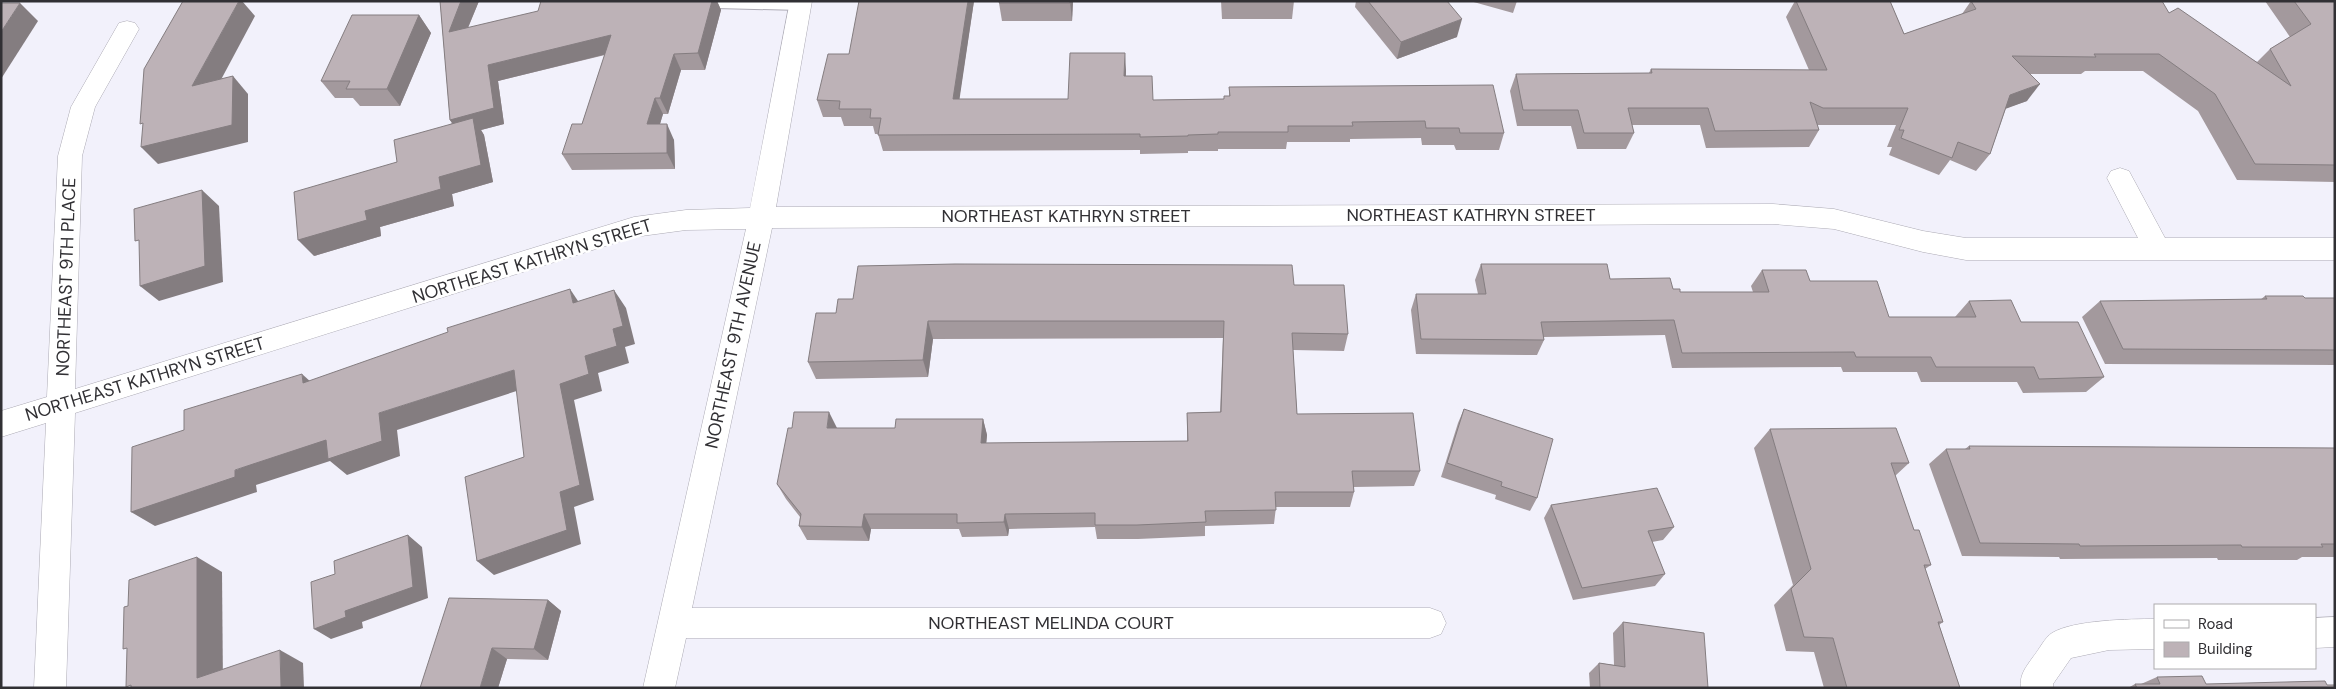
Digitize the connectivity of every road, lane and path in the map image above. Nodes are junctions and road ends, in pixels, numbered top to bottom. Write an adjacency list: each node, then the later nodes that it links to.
1 (716, 1): 2 (lane)
2 (801, 2): 5 (street, NORTHEAST 9TH AVENUE)
3 (127, 29): 8 (street, NORTHEAST 9TH PLACE)
4 (2120, 178): 6 (street)
5 (761, 218): 6 (street, NORTHEAST KATHRYN STREET); 8 (street, NORTHEAST KATHRYN STREET); 10 (street, NORTHEAST 9TH AVENUE)
6 (2157, 249): 7 (street, NORTHEAST KATHRYN STREET)
7 (2335, 249)
8 (62, 405): 9 (street, NORTHEAST KATHRYN STREET); 15 (street, NORTHEAST 9TH PLACE)
9 (1, 424)
10 (672, 623): 11 (street, NORTHEAST MELINDA COURT); 16 (street, NORTHEAST 9TH AVENUE)
11 (1430, 623)
12 (2335, 632): 13 (street)
13 (2316, 633)
14 (2154, 634): 17 (street)
15 (50, 688)
16 (659, 688)
17 (2037, 688)

